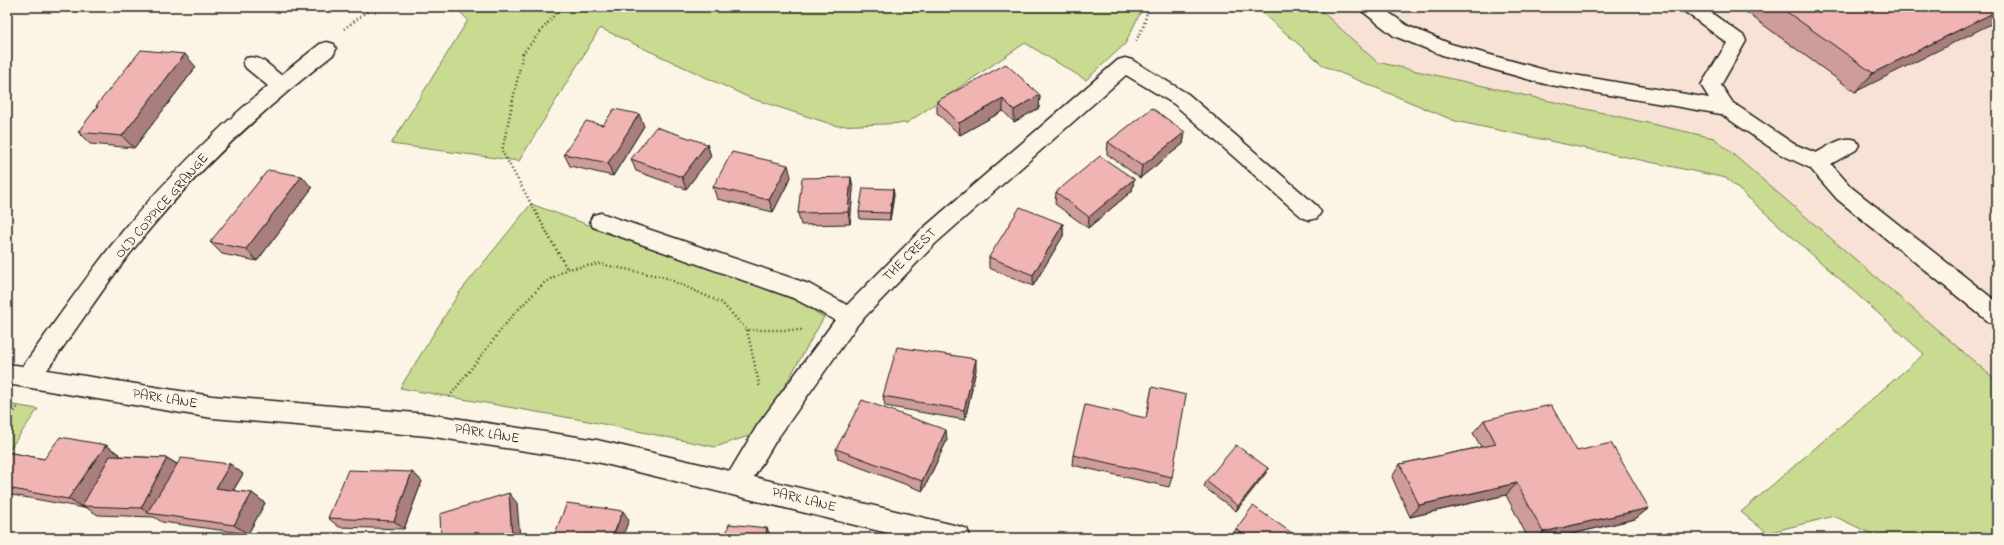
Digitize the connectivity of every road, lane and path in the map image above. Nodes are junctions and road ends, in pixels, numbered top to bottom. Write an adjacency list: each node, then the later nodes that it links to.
1 (373, 7): 6 (path)
2 (561, 7): 15 (path)
3 (1148, 7): 8 (path)
4 (1368, 7): 10 (street)
5 (1690, 7): 10 (street)
6 (327, 49): 9 (street, OLD COPPICE GRANGE)
7 (253, 63): 9 (street)
8 (1125, 65): 13 (street); 17 (street, THE CREST)
9 (280, 85): 19 (street, OLD COPPICE GRANGE)
10 (1726, 108): 12 (street)
11 (1849, 145): 12 (street)
12 (1817, 162): 16 (street)
13 (1310, 212)
14 (601, 222): 17 (street)
15 (567, 269): 18 (path); 21 (path)
16 (1997, 315)
17 (850, 317): 18 (path); 22 (street, THE CREST)
18 (747, 330): 20 (path)
19 (18, 376): 21 (street, PARK LANE)
20 (761, 392)
21 (428, 425): 22 (street, PARK LANE)
22 (737, 484): 23 (street, PARK LANE)
23 (958, 538)

